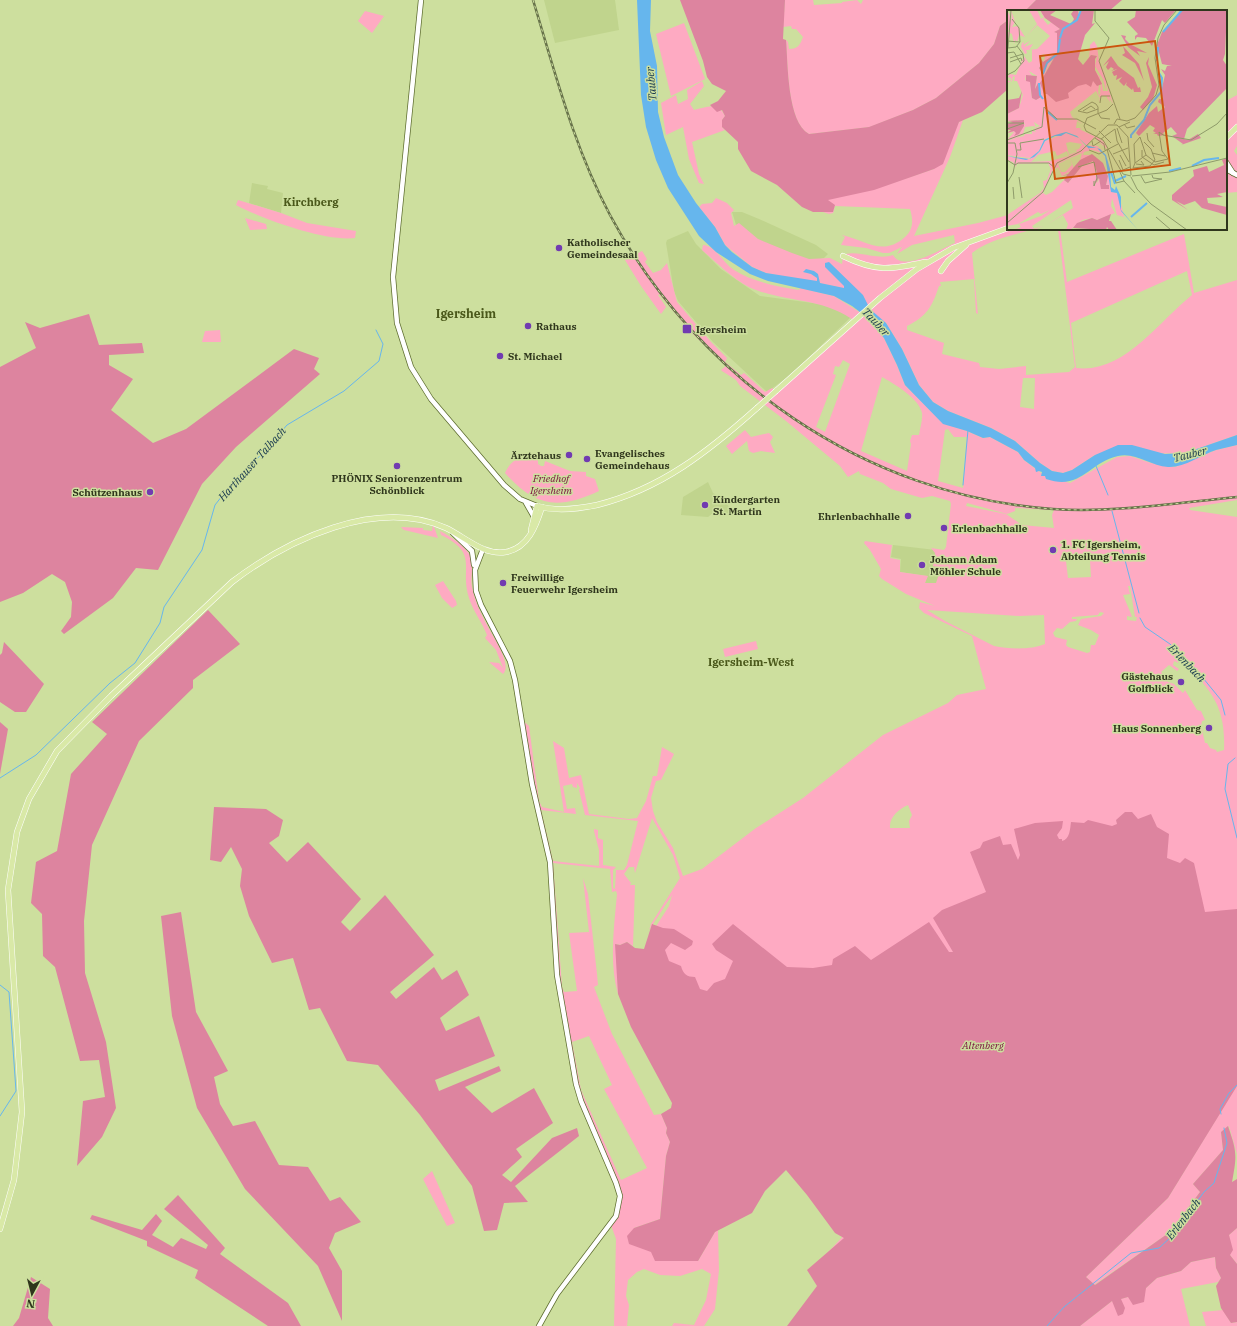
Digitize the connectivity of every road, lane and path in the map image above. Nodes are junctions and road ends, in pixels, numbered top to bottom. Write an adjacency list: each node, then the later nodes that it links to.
1 (421, 0): 11 (street)
2 (1236, 128): 3 (main road)
3 (1227, 137)
4 (1227, 163): 5 (street)
5 (1235, 174)
6 (1007, 228): 7 (main road)
7 (971, 240): 9 (main road); 10 (main road)
8 (843, 256): 9 (main road)
9 (929, 261): 12 (main road, bridge)
10 (941, 271)
11 (525, 502): 12 (street); 13 (street)
12 (539, 507): 13 (main road); 15 (main road)
13 (534, 517): 15 (main road)
14 (452, 532): 16 (main road); 17 (street); 19 (main road)
15 (530, 535): 16 (main road)
16 (482, 548): 17 (street); 18 (street)
17 (474, 558): 18 (street)
18 (475, 574): 20 (street)
19 (0, 1229)
20 (539, 1326)

